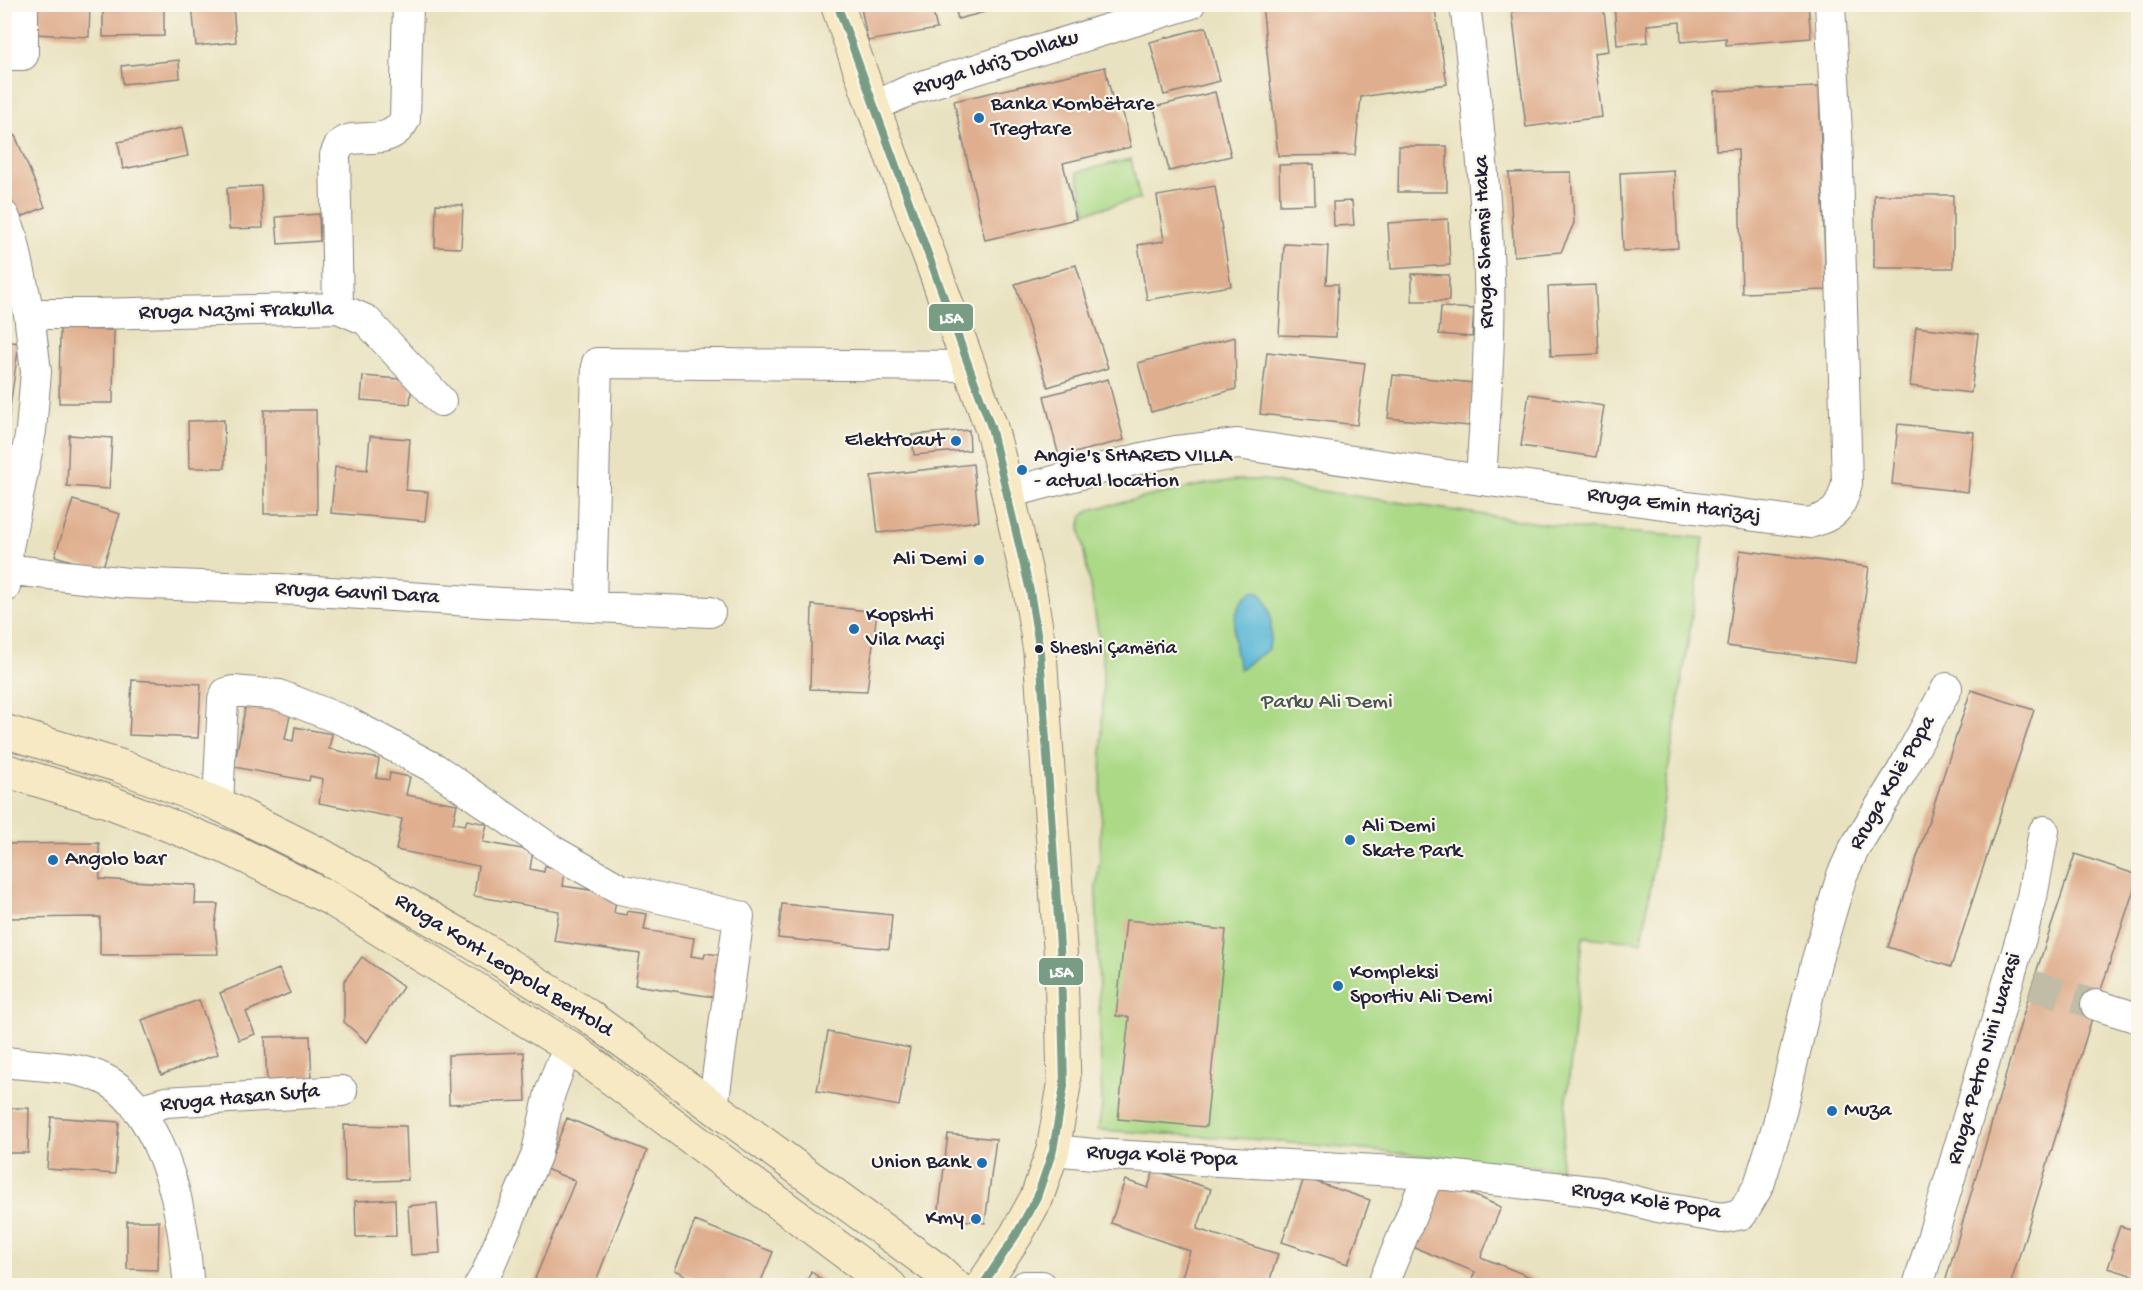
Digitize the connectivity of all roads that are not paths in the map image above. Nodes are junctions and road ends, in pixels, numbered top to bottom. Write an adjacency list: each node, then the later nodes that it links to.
1 (23, 4): 7 (street)
2 (408, 4): 10 (street)
3 (837, 4): 8 (main road)
4 (1190, 4): 8 (street, Rruga Idriz Dollaku)
5 (1465, 4): 14 (street, Rruga Shemsi Haka)
6 (1830, 4): 14 (street, Rruga Emin Harizaj)
7 (4, 55)
8 (873, 107): 12 (main road)
9 (4, 216): 11 (street)
10 (338, 308): 11 (street, Rruga Nazmi Frakulla); 13 (street, Rruga Nazmi Frakulla)
11 (29, 314): 16 (street)
12 (969, 366): 15 (main road); 18 (street)
13 (441, 401)
14 (1480, 480): 15 (street, Rruga Emin Harizaj)
15 (1008, 492): 32 (main road)
16 (5, 569): 17 (street); 18 (street, Rruga Gavril Dara)
17 (4, 590)
18 (591, 606): 19 (street, Rruga Gavril Dara)
19 (710, 612)
20 (1947, 688): 33 (street, Rruga Kolë Popa)
21 (4, 731): 23 (main road, Rruga Kont Leopold Bertold)
22 (4, 770): 27 (main road, Rruga Kont Leopold Bertold)
23 (218, 804): 30 (main road, Rruga Kont Leopold Bertold); 30 (street)
24 (2044, 831): 42 (street, Rruga Petro Nini Luarasi)
25 (2096, 1005): 26 (street)
26 (2139, 1018)
27 (571, 1048): 35 (street); 36 (main road, Rruga Kont Leopold Bertold)
28 (4, 1062): 31 (street)
29 (342, 1091): 31 (street, Rruga Hasan Sufa)
30 (713, 1107): 37 (main road, Rruga Kont Leopold Bertold)
31 (138, 1110): 34 (street)
32 (1053, 1150): 33 (street, Rruga Kolë Popa); 38 (main road)
33 (1429, 1173): 41 (street)
34 (189, 1286)
35 (478, 1286)
36 (890, 1286)
37 (955, 1286)
38 (982, 1286)
39 (1025, 1286): 40 (street)
40 (1042, 1286)
41 (1382, 1286)
42 (1918, 1286)

